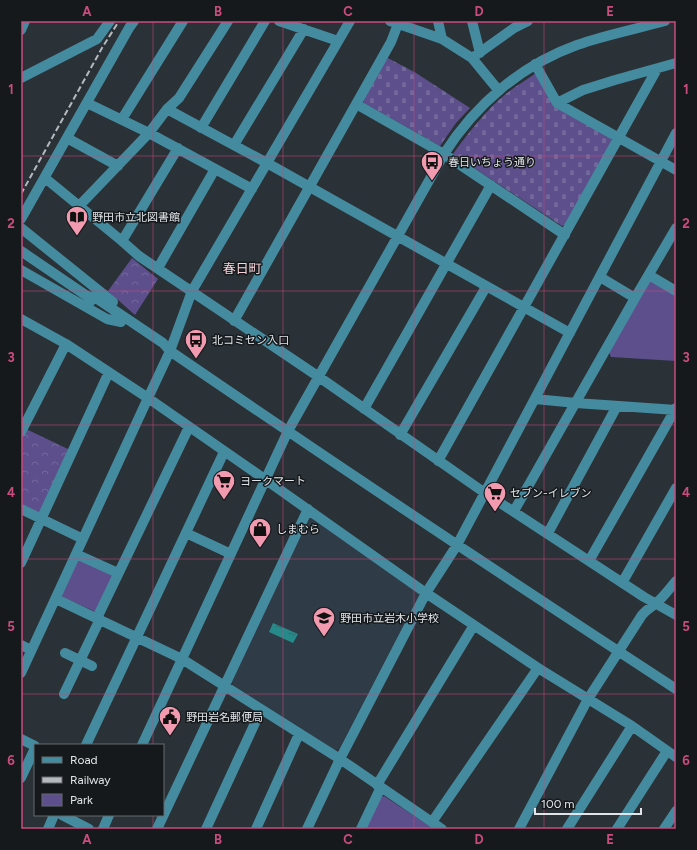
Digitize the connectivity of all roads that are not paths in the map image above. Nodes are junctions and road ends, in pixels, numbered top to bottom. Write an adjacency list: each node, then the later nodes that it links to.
1 (25, 21): 17 (street)
2 (110, 21): 24 (street)
3 (134, 21): 26 (street)
4 (183, 21): 30 (street)
5 (228, 21): 29 (street)
6 (265, 21): 31 (street)
7 (279, 21): 16 (street)
8 (350, 21): 19 (street)
9 (438, 21): 18 (street)
10 (472, 21): 20 (street)
11 (528, 21): 14 (street)
12 (665, 21): 15 (street)
13 (395, 22): 18 (street); 28 (street)
14 (513, 25): 20 (street)
15 (631, 25): 22 (street)
16 (304, 29): 19 (street); 36 (street)
17 (21, 30)
18 (442, 39): 20 (street)
19 (338, 41): 40 (street)
20 (476, 55): 25 (street)
21 (676, 63): 23 (street)
22 (535, 64): 25 (street); 27 (street)
23 (657, 68): 27 (street); 35 (street)
24 (21, 78)
25 (499, 90): 38 (street)
26 (87, 102): 30 (street); 34 (street)
27 (556, 103): 35 (street)
28 (356, 104): 38 (street); 46 (street)
29 (167, 109): 31 (street); 32 (street)
30 (122, 120): 32 (street)
31 (201, 128): 36 (street)
32 (150, 133): 37 (street); 41 (street)
33 (676, 133): 39 (street)
34 (67, 138): 41 (street); 44 (street)
35 (619, 139): 39 (street); 52 (street)
36 (234, 145): 40 (street)
37 (178, 148): 42 (street); 54 (street)
38 (444, 154): 45 (street); 53 (street)
39 (660, 162): 43 (street); 60 (street)
40 (267, 163): 46 (street); 47 (street)
41 (118, 166): 48 (street)
42 (215, 169): 47 (street); 57 (street)
43 (676, 170)
44 (45, 178): 48 (street); 49 (street)
45 (491, 185): 52 (street); 56 (street)
46 (310, 186): 53 (street); 68 (street)
47 (252, 189): 63 (street)
48 (79, 206): 54 (street)
49 (21, 220)
50 (21, 228): 67 (street)
51 (676, 228): 59 (street)
52 (565, 235): 65 (street)
53 (397, 237): 56 (street); 73 (street)
54 (122, 241): 57 (street)
55 (21, 251): 67 (street)
56 (446, 264): 61 (street); 78 (street)
57 (158, 268): 63 (street)
58 (21, 270): 67 (street)
59 (649, 275): 62 (street); 64 (street)
60 (600, 277): 64 (street); 69 (street)
61 (486, 286): 65 (street); 83 (street)
62 (676, 291)
63 (192, 292): 68 (street); 71 (street)
64 (635, 298): 76 (street)
65 (524, 308): 69 (street); 85 (street)
66 (21, 319): 70 (street)
67 (124, 320): 71 (street)
68 (234, 321): 73 (street)
69 (570, 334): 75 (street)
70 (66, 344): 72 (street); 81 (street)
71 (170, 351): 74 (street); 82 (street)
72 (109, 372): 74 (street); 92 (street)
73 (319, 377): 78 (street); 82 (street)
74 (148, 398): 80 (street); 95 (street)
75 (535, 399): 76 (street); 88 (street)
76 (576, 403): 77 (street); 91 (street)
77 (617, 406): 79 (street); 94 (street)
78 (364, 409): 83 (street)
79 (676, 409): 99 (street)
80 (189, 427): 84 (street); 101 (street)
81 (21, 432)
82 (288, 432): 86 (street); 96 (street)
83 (400, 435): 85 (street)
84 (224, 452): 86 (street); 93 (street)
85 (438, 461): 88 (street)
86 (266, 480): 90 (street); 98 (street)
87 (676, 488): 103 (street)
88 (485, 493): 91 (street); 96 (street)
89 (21, 509): 92 (street)
90 (308, 509): 104 (street); 120 (street)
91 (514, 511): 94 (street)
92 (41, 519): 95 (street); 100 (street)
93 (186, 533): 98 (street); 110 (street)
94 (548, 533): 99 (street)
95 (83, 539): 97 (street)
96 (457, 545): 104 (street); 113 (street)
97 (76, 554): 101 (street); 105 (street)
98 (231, 554): 115 (street)
99 (589, 561): 103 (street)
100 (21, 563)
101 (118, 573): 108 (street)
102 (676, 581): 106 (street)
103 (622, 582): 106 (street)
104 (426, 593): 109 (street); 133 (street)
105 (56, 599): 108 (street); 112 (street)
106 (655, 604): 107 (street); 113 (street)
107 (676, 615)
108 (98, 618): 110 (street); 116 (street)
109 (474, 625): 118 (street); 135 (street)
110 (137, 637): 115 (street); 128 (street)
111 (21, 645): 112 (street)
112 (32, 650): 119 (street)
113 (619, 652): 121 (street); 123 (street)
114 (65, 653): 116 (street)
115 (182, 659): 120 (street); 129 (street)
116 (80, 660): 117 (street); 122 (street)
117 (92, 666)
118 (538, 668): 123 (street); 142 (street)
119 (21, 674)
120 (224, 685): 124 (street); 137 (street)
121 (676, 689)
122 (64, 694)
123 (588, 699): 125 (street); 152 (street)
124 (261, 710): 126 (street); 147 (street)
125 (632, 726): 132 (street); 153 (street)
126 (299, 734): 133 (street); 148 (street)
127 (21, 739): 130 (street)
128 (86, 744)
129 (142, 744)
130 (34, 746)
131 (34, 749): 134 (street)
132 (672, 754): 154 (street)
133 (340, 759): 135 (street); 149 (street)
134 (21, 778)
135 (379, 786): 142 (street); 150 (street)
136 (676, 811): 155 (street)
137 (164, 814)
138 (54, 816): 143 (street)
139 (64, 816): 144 (street)
140 (109, 816): 145 (street)
141 (163, 816): 146 (street)
142 (432, 822): 151 (street)
143 (48, 829)
144 (90, 829)
145 (103, 829)
146 (157, 829)
147 (206, 829)
148 (256, 829)
149 (307, 829)
150 (361, 829)
151 (442, 829)
152 (519, 829)
153 (567, 829)
154 (617, 829)
155 (664, 829)

